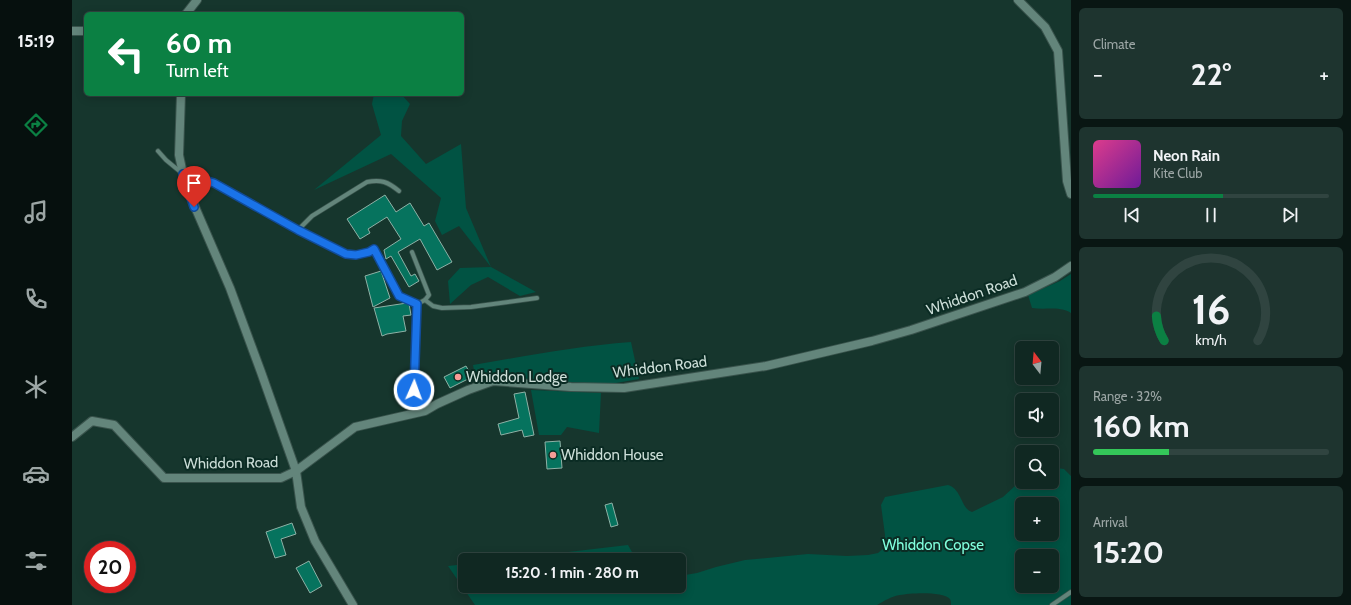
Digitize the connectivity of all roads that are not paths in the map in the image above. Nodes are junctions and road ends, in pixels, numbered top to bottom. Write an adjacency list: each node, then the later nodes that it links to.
1 (197, 0): 3 (street)
2 (1018, 0): 10 (street)
3 (188, 12)
4 (72, 31): 5 (street)
5 (84, 31)
6 (181, 96): 8 (street)
7 (158, 151): 8 (lane)
8 (183, 174): 11 (lane); 19 (street)
9 (399, 190): 11 (lane)
10 (1071, 194)
11 (298, 230): 16 (lane)
12 (412, 252): 15 (lane)
13 (1071, 266): 17 (street, Whiddon Road)
14 (537, 298): 15 (lane)
15 (425, 300): 16 (lane)
16 (417, 304): 17 (lane)
17 (417, 412): 19 (street, Whiddon Road)
18 (72, 438): 19 (street, Whiddon Road)
19 (296, 471): 21 (street)
20 (1071, 592): 22 (lane)
21 (353, 605)
22 (1052, 605)

